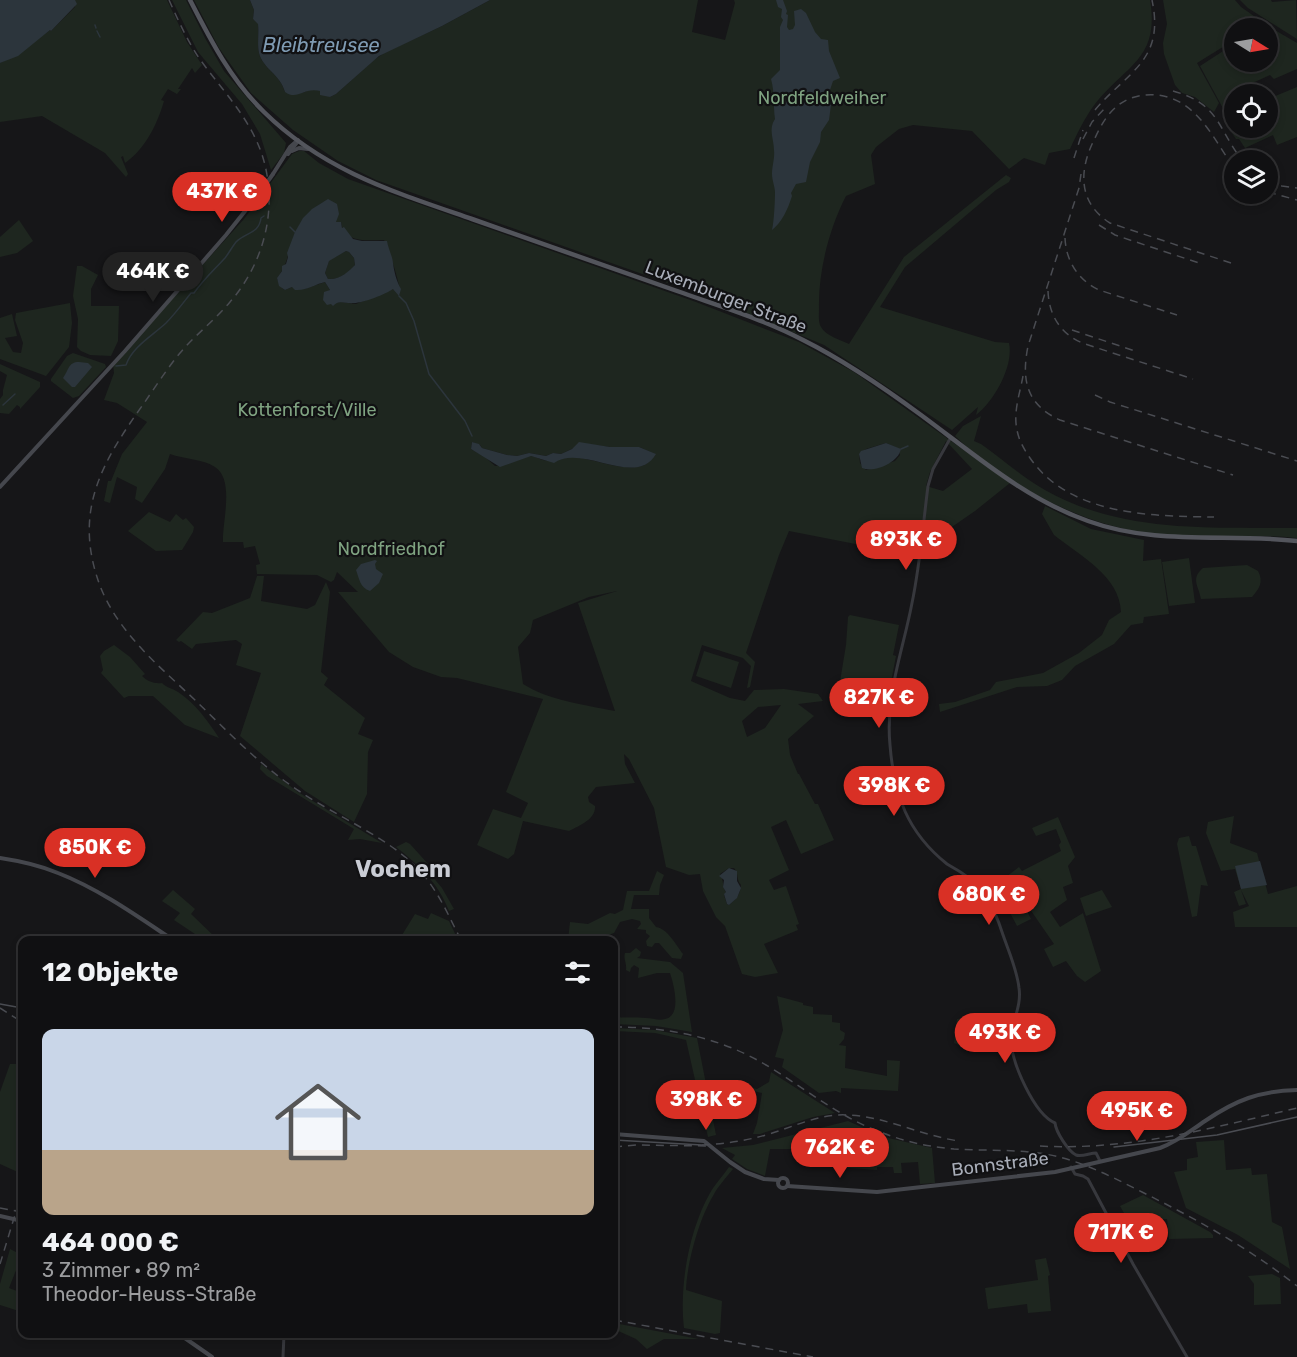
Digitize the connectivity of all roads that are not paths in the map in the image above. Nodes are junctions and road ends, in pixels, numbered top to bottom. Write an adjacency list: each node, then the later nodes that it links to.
1 (190, 0): 2 (main road, Luxemburger Straße)
2 (287, 132): 3 (main road, Luxemburger Straße); 4 (main road)
3 (298, 140): 4 (main road); 5 (main road, Luxemburger Straße)
4 (291, 149): 5 (main road); 7 (main road, bridge)
5 (309, 149): 6 (main road, Luxemburger Straße)
6 (951, 437): 8 (main road, Luxemburger Straße); 13 (street)
7 (0, 487)
8 (1297, 541)
9 (0, 858): 10 (main road)
10 (167, 936)
11 (1297, 1090): 13 (main road, Bonnstraße)
12 (618, 1134): 15 (main road)
13 (1100, 1161): 14 (main road, Bonnstraße)
14 (1071, 1167): 16 (main road, Bonnstraße); 23 (street)
15 (778, 1183): 16 (main road); 16 (main road)
16 (787, 1184)
17 (0, 1216): 18 (main road)
18 (18, 1220)
19 (185, 1338): 21 (main road)
20 (284, 1338): 22 (street)
21 (212, 1357)
22 (283, 1357)
23 (1187, 1357)

